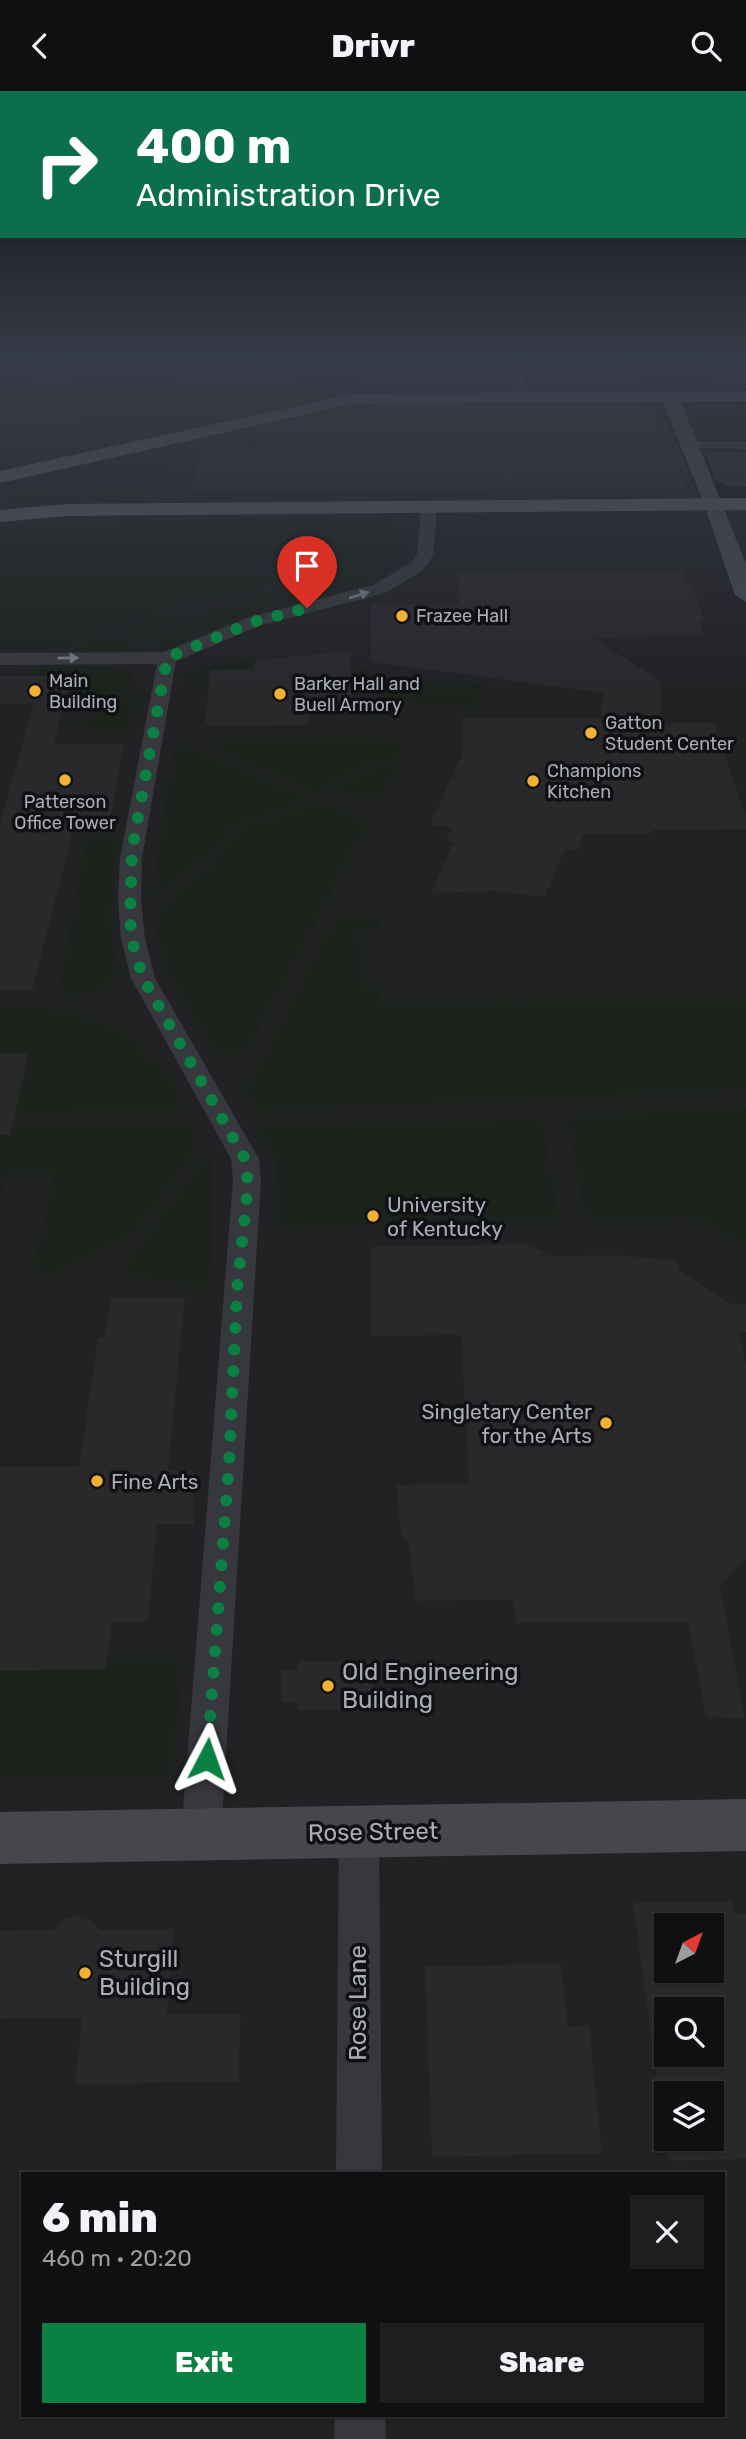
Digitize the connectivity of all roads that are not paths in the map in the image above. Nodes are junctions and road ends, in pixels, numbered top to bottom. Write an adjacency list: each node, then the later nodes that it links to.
1 (29, 471): 3 (main road)
2 (700, 471): 5 (main road)
3 (0, 477)
4 (746, 503): 5 (main road)
5 (714, 504): 6 (main road); 8 (main road)
6 (429, 509): 7 (main road); 9 (street, one-way to 6)
7 (0, 516)
8 (746, 595)
9 (167, 658): 10 (street, one-way to 9); 13 (street)
10 (0, 659)
11 (746, 1825): 12 (main road, Rose Street)
12 (359, 1833): 13 (main road, Rose Street); 15 (street, Rose Lane)
13 (201, 1836): 14 (main road, Rose Street)
14 (0, 1838)
15 (359, 2172)
16 (360, 2417): 17 (street)
17 (360, 2439)

